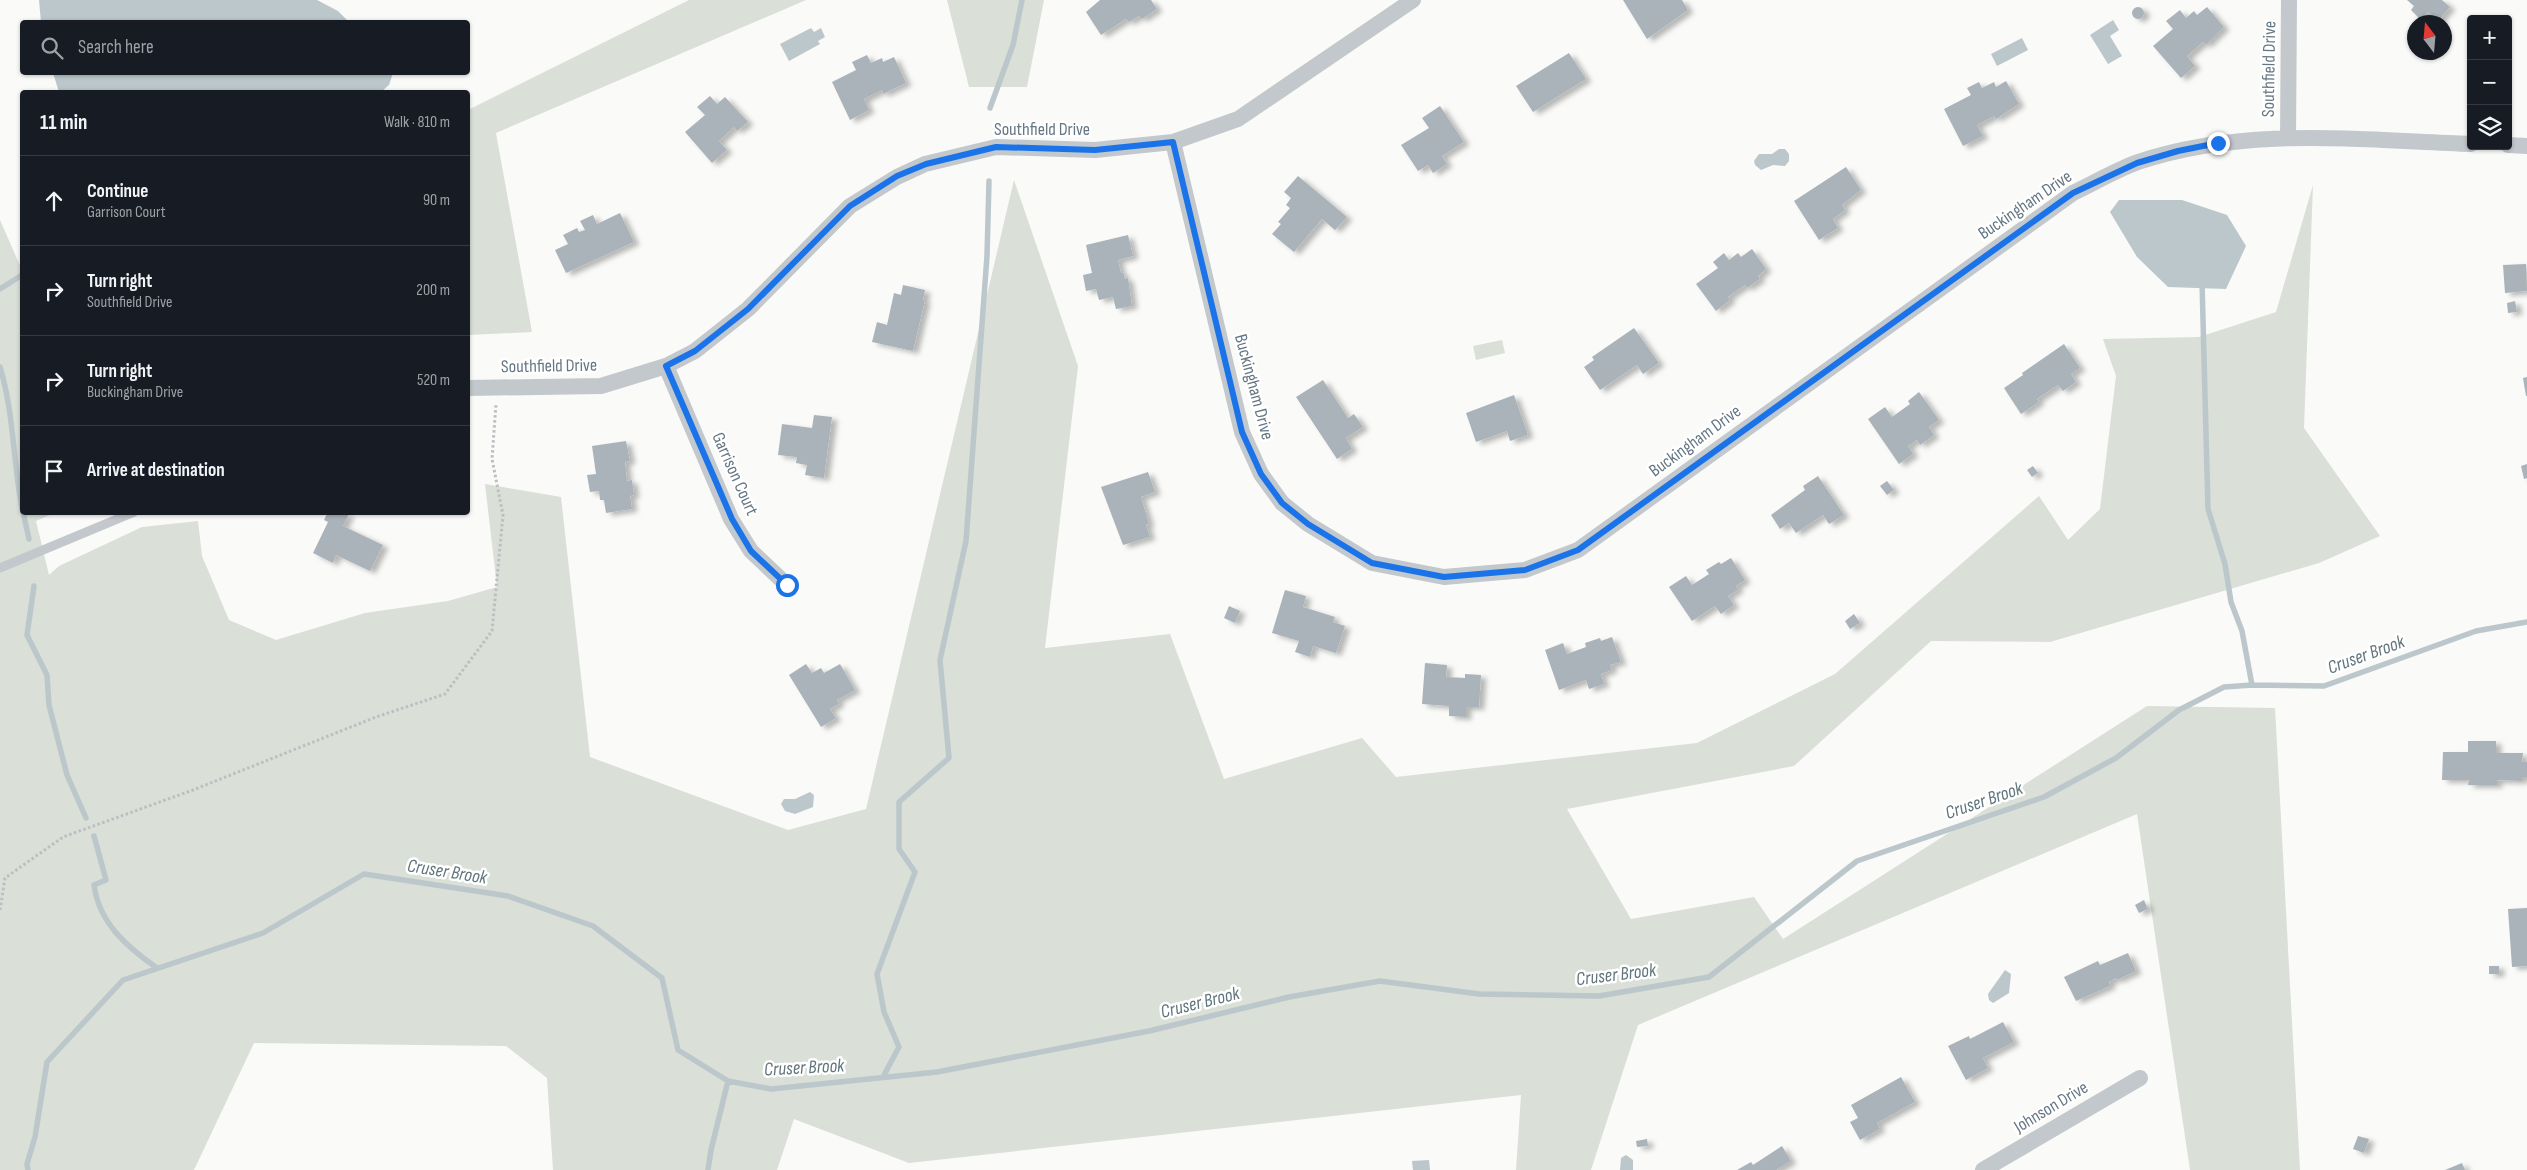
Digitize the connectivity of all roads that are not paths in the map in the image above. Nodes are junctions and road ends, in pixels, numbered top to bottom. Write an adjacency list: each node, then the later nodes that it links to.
1 (1413, 0): 4 (street, Southfield Drive)
2 (2289, 0): 3 (street, Southfield Drive)
3 (2288, 138): 4 (street, Buckingham Drive); 5 (street, Buckingham Drive)
4 (1173, 142): 8 (street, Southfield Drive)
5 (2467, 144)
6 (2512, 145): 7 (street)
7 (2527, 146)
8 (666, 366): 9 (street, Southfield Drive); 12 (street, Garrison Court)
9 (470, 388)
10 (127, 515): 11 (lane)
11 (0, 568)
12 (787, 585)
13 (2140, 1078): 14 (street, Johnson Drive)
14 (1983, 1170)

